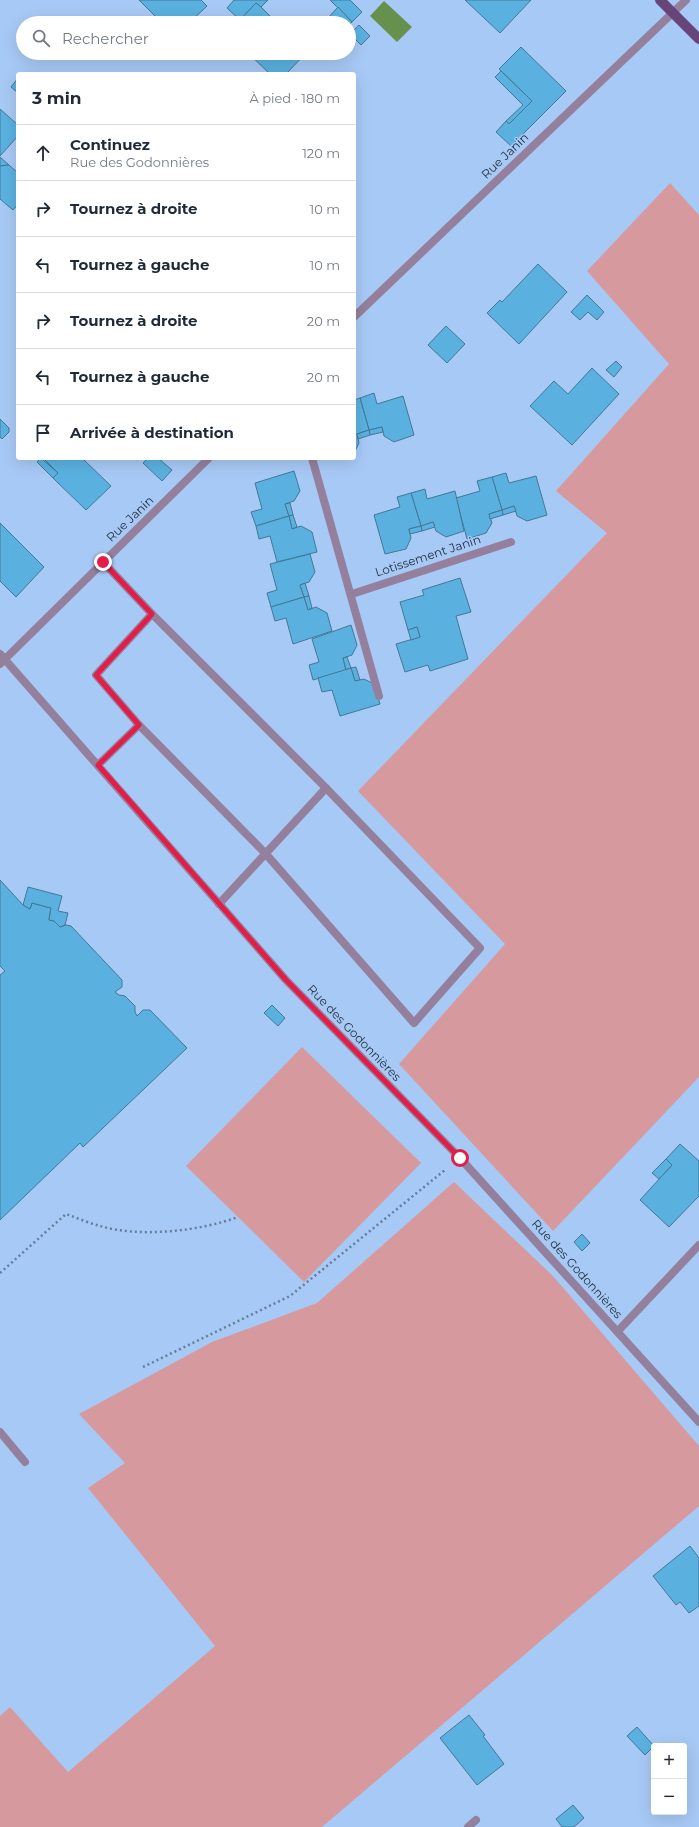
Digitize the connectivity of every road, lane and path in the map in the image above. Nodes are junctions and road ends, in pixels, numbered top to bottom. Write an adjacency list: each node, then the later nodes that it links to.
1 (660, 0): 3 (main road)
2 (686, 0): 3 (street, Rue Janin)
3 (672, 12): 4 (main road); 5 (street, Rue Janin)
4 (699, 39)
5 (356, 315)
6 (207, 460): 9 (street, Rue Janin)
7 (313, 460): 10 (street)
8 (511, 542): 10 (street, Lotissement Janin)
9 (103, 562): 11 (street); 12 (street, Rue Janin)
10 (352, 594): 13 (street)
11 (152, 614): 14 (street); 16 (street)
12 (2, 659): 15 (street, Rue des Godonnières)
13 (379, 696)
14 (139, 725): 15 (street); 17 (street)
15 (98, 765): 18 (street, Rue des Godonnières)
16 (326, 788): 17 (street); 17 (street)
17 (265, 853): 18 (street)
18 (218, 904): 19 (street, Rue des Godonnières)
19 (460, 1158): 23 (street, Rue des Godonnières); 24 (path)
20 (238, 1216): 22 (path)
21 (699, 1245): 23 (street)
22 (0, 1273)
23 (618, 1331): 25 (street, Rue des Godonnières)
24 (143, 1367)
25 (699, 1422)
26 (0, 1432): 27 (street)
27 (26, 1462)
28 (476, 1820): 29 (street)
29 (468, 1827)

